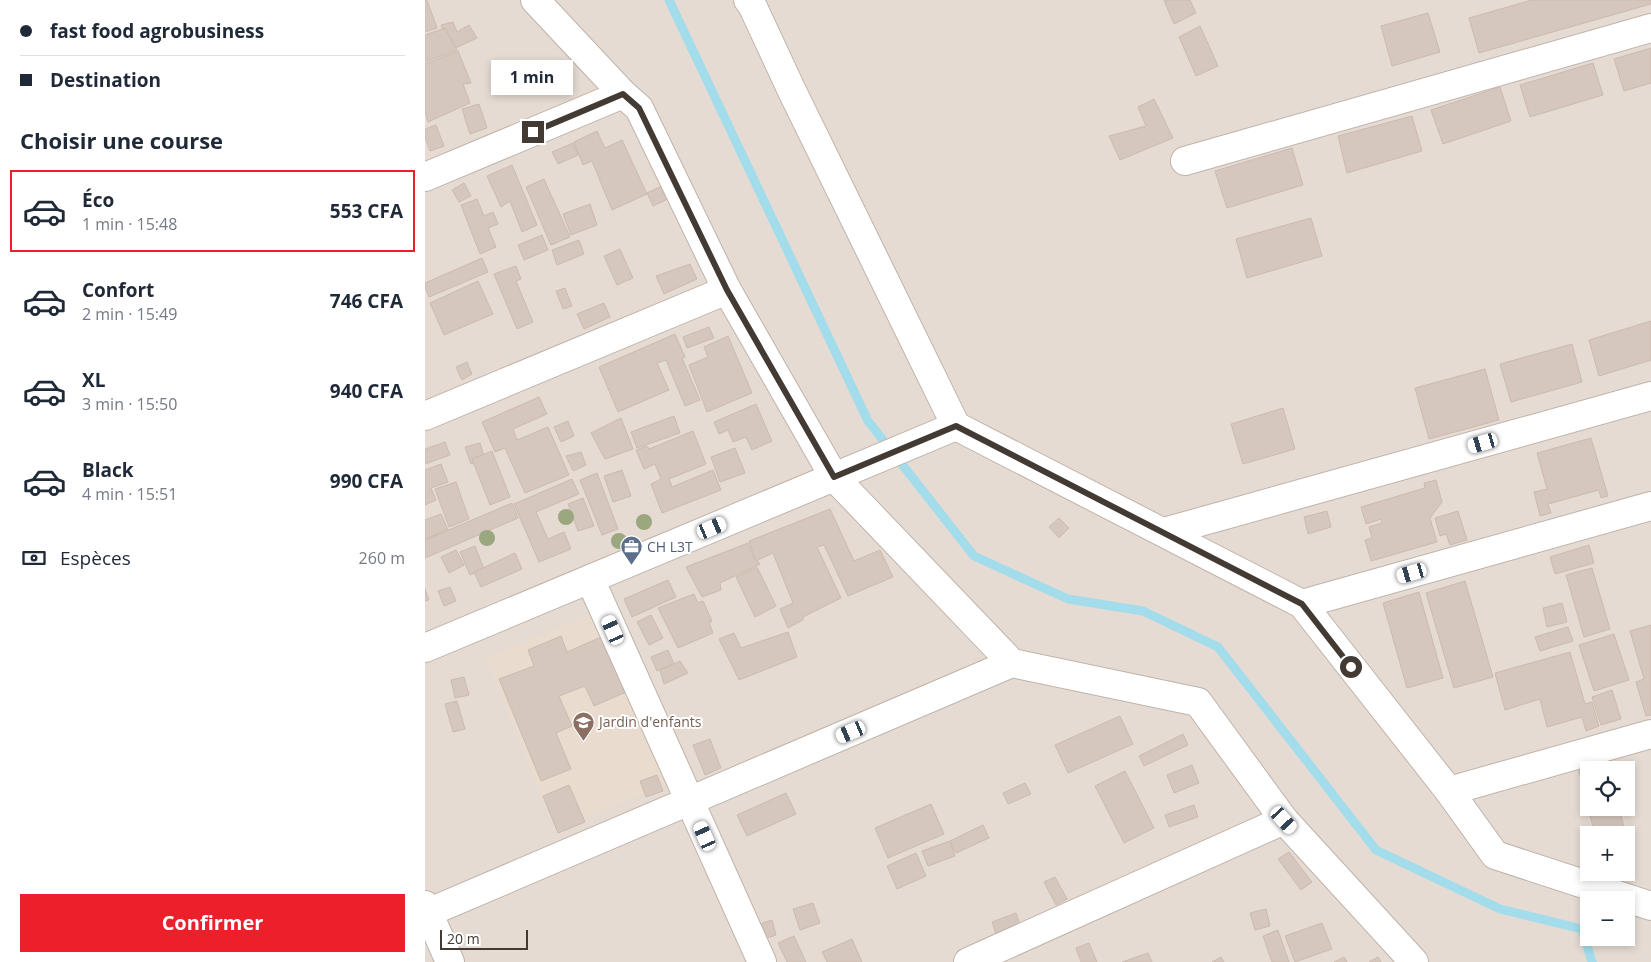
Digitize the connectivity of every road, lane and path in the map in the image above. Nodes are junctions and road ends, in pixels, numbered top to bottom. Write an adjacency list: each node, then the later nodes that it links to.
1 (535, 0): 4 (street)
2 (748, 0): 10 (street)
3 (1651, 28): 5 (street)
4 (623, 94): 6 (street); 7 (street)
5 (1185, 162)
6 (425, 177)
7 (727, 290): 9 (street); 11 (street)
8 (1651, 396): 13 (street)
9 (425, 416)
10 (956, 426): 11 (street); 13 (street)
11 (834, 477): 14 (street); 17 (street)
12 (1651, 506): 15 (street)
13 (1164, 532): 15 (street)
14 (590, 579): 16 (street); 20 (street)
15 (1302, 604): 19 (street)
16 (425, 648)
17 (1012, 663): 20 (street); 21 (street)
18 (1651, 734): 19 (street)
19 (1449, 791): 22 (street)
20 (689, 801): 23 (street); 25 (street)
21 (1284, 820): 26 (street); 27 (street)
22 (1651, 906)
23 (426, 910): 24 (street)
24 (450, 962)
25 (762, 962)
26 (968, 962)
27 (1414, 962)

